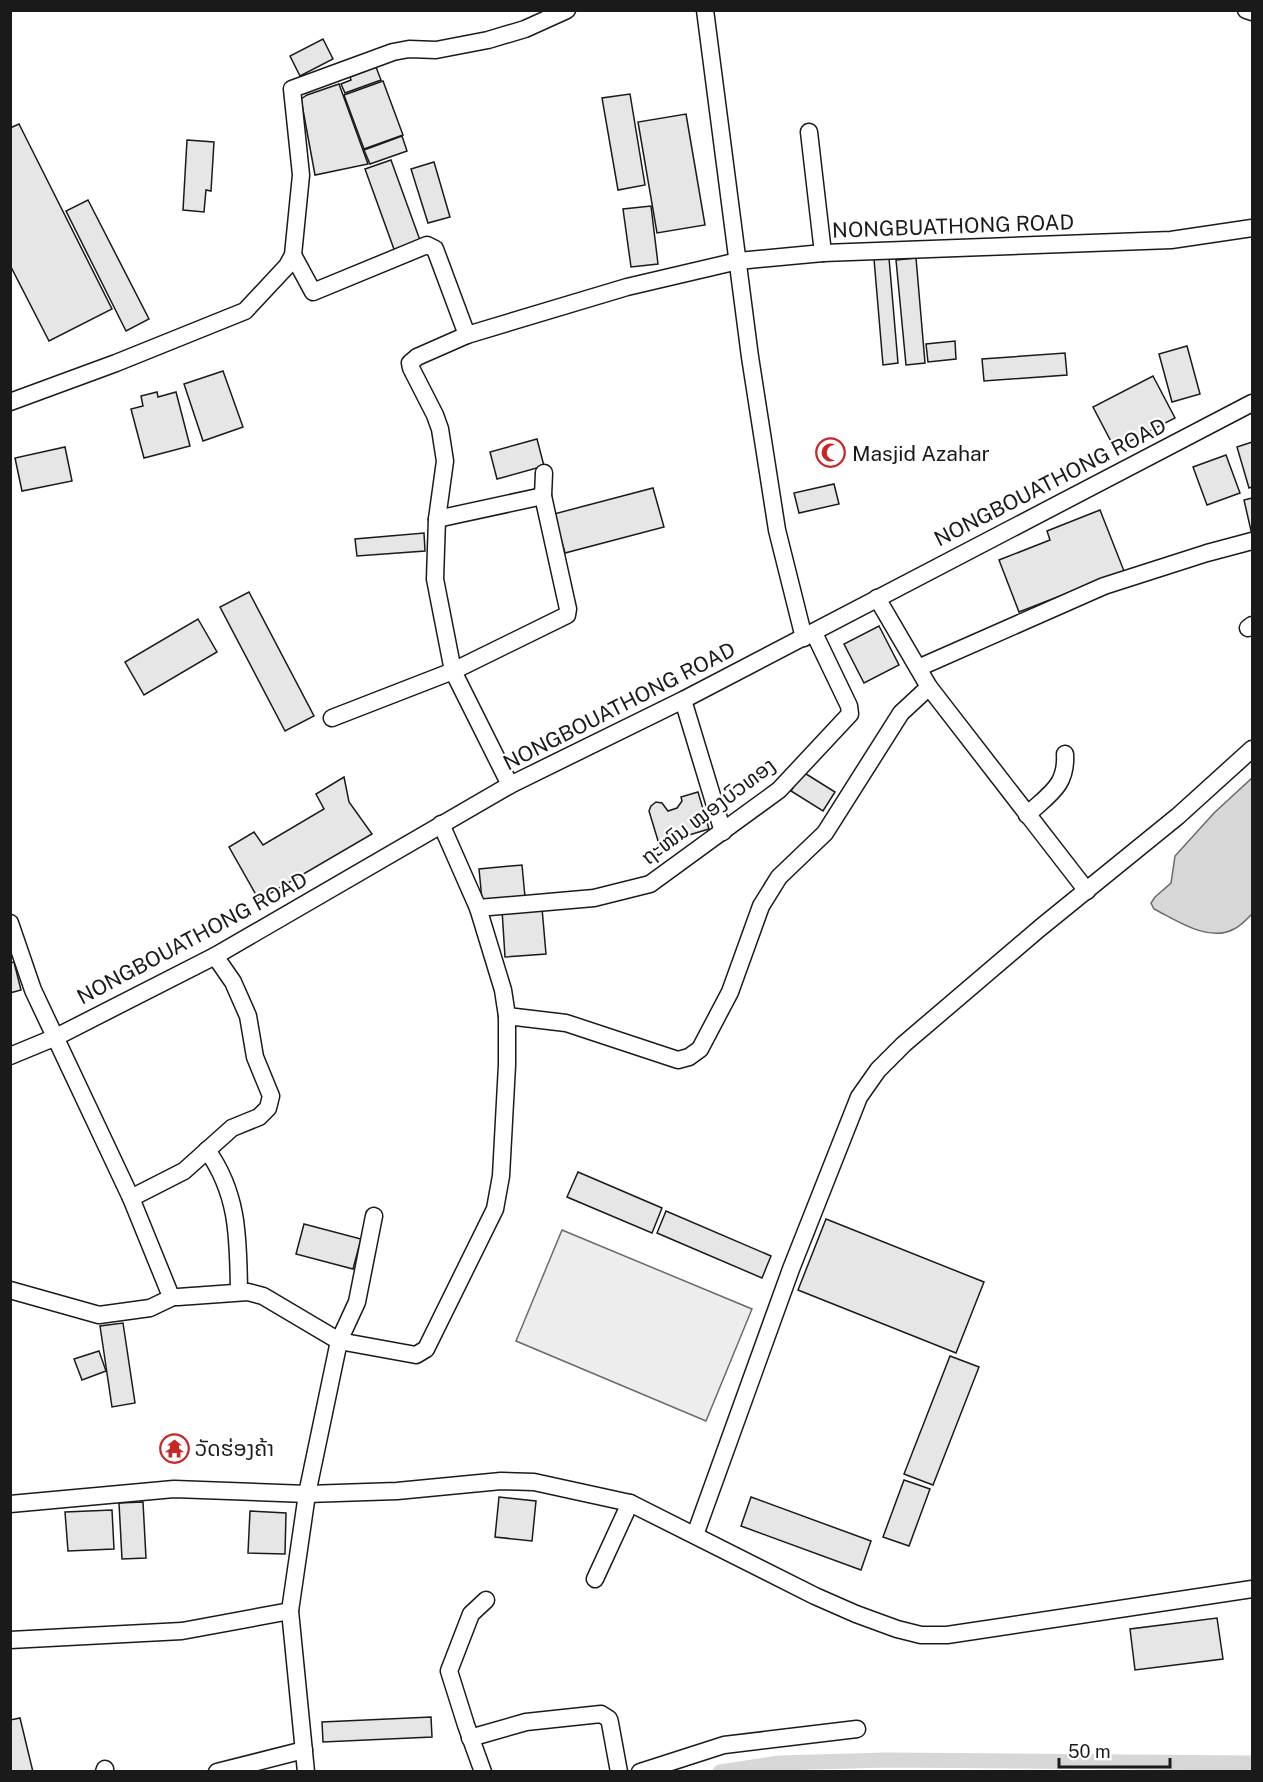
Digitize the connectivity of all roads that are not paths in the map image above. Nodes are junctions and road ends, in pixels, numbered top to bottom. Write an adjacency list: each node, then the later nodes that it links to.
1 (567, 10): 8 (street)
2 (705, 10): 9 (street)
3 (1246, 10): 4 (street)
4 (1252, 12)
5 (809, 132): 7 (street)
6 (1252, 228): 7 (street, NONGBUATHONG ROAD)
7 (823, 253): 9 (street, NONGBUATHONG ROAD)
8 (293, 255): 10 (street); 11 (street)
9 (738, 261): 10 (street, NONGBUATHONG ROAD); 18 (street)
10 (467, 335): 15 (street, NONGBUATHONG ROAD)
11 (10, 402)
12 (1252, 403): 17 (street, NONGBOUATHONG ROAD)
13 (544, 473): 14 (street)
14 (543, 496): 15 (street); 20 (street)
15 (437, 519): 20 (street)
16 (1252, 542): 19 (street)
17 (877, 598): 18 (street, NONGBOUATHONG ROAD); 19 (street)
18 (809, 635): 22 (street, NONGBOUATHONG ROAD); 29 (street, ຖະໜົນ ໝອງບົວທອງ)
19 (918, 668): 21 (street)
20 (453, 671): 23 (street); 26 (street)
21 (929, 687): 27 (street); 34 (street)
22 (683, 700): 26 (street, NONGBOUATHONG ROAD); 29 (street)
23 (332, 718)
24 (1252, 749): 30 (street)
25 (1065, 754): 27 (street)
26 (510, 785): 28 (street, NONGBOUATHONG ROAD)
27 (1027, 815): 30 (street)
28 (441, 824): 31 (street); 33 (street, NONGBOUATHONG ROAD)
29 (723, 832): 31 (street, ຖະໜົນ ໝອງບົວທອງ)
30 (1087, 891): 47 (street)
31 (478, 908): 34 (street)
32 (10, 923): 35 (street)
33 (215, 956): 35 (street, NONGBOUATHONG ROAD); 37 (street)
34 (507, 1016): 43 (street)
35 (56, 1036): 36 (street, NONGBOUATHONG ROAD); 38 (street)
36 (10, 1056)
37 (207, 1150): 38 (street); 41 (street)
38 (131, 1197): 42 (street)
39 (374, 1215): 43 (street)
40 (10, 1290): 42 (street)
41 (239, 1291): 42 (street); 43 (street)
42 (173, 1297)
43 (339, 1341): 44 (street)
44 (307, 1494): 45 (street); 46 (street); 51 (street)
45 (630, 1503): 47 (street); 48 (street)
46 (10, 1504)
47 (695, 1535): 49 (street)
48 (595, 1579)
49 (1252, 1589)
50 (486, 1600): 54 (street)
51 (290, 1611): 52 (street); 55 (street)
52 (10, 1640)
53 (857, 1729): 60 (street)
54 (470, 1738): 58 (street); 59 (street)
55 (304, 1750): 56 (street); 57 (street)
56 (217, 1772)
57 (306, 1772)
58 (483, 1772)
59 (619, 1772)
60 (640, 1772)

